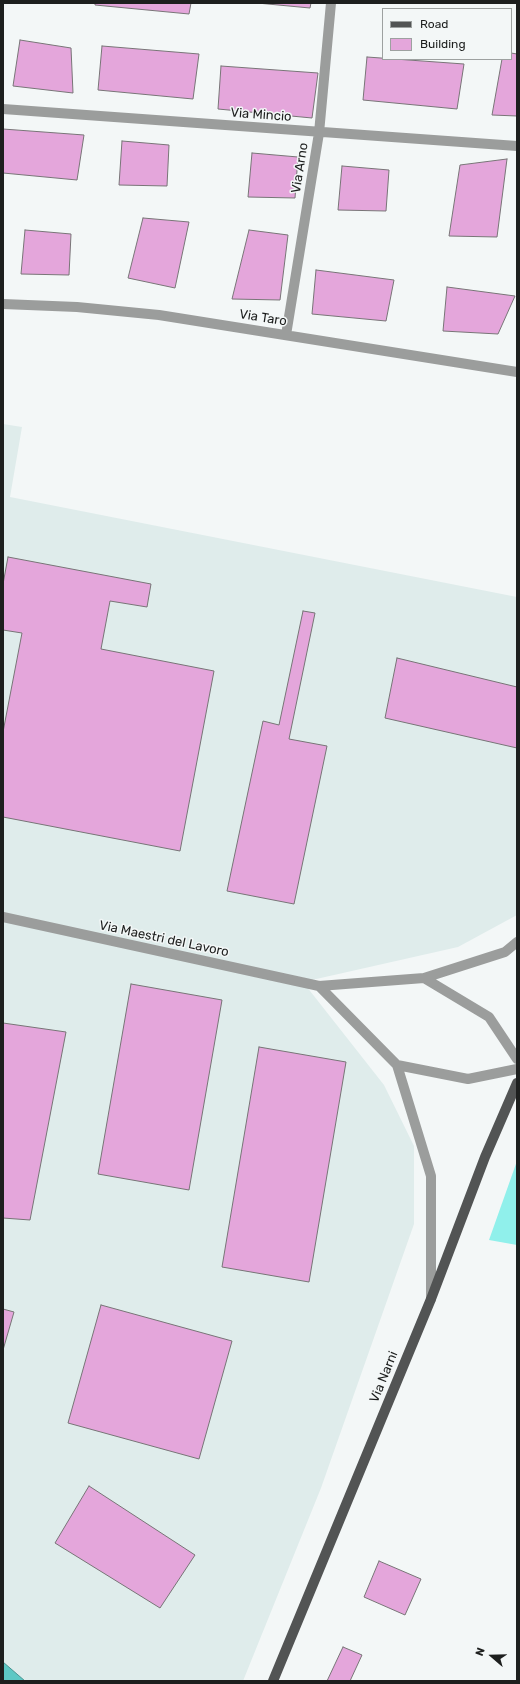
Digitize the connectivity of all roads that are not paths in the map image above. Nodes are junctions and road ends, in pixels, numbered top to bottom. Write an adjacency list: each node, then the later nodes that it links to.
1 (331, 3): 3 (street, Via Arno)
2 (3, 109): 3 (street, Via Mincio)
3 (319, 132): 4 (street, Via Mincio); 6 (street, Via Arno)
4 (517, 146)
5 (3, 304): 6 (street, Via Taro)
6 (286, 335): 7 (street, Via Taro)
7 (517, 372)
8 (3, 917): 11 (street, Via Maestri del Lavoro)
9 (517, 942): 10 (street, Via Maestri del Lavoro)
10 (424, 978): 11 (street, Via Maestri del Lavoro); 12 (street)
11 (319, 986): 13 (street)
12 (517, 1059)
13 (397, 1065): 14 (street); 16 (street)
14 (517, 1069)
15 (517, 1082): 16 (main road, Via Narni)
16 (431, 1299): 17 (main road, Via Narni)
17 (273, 1681)

